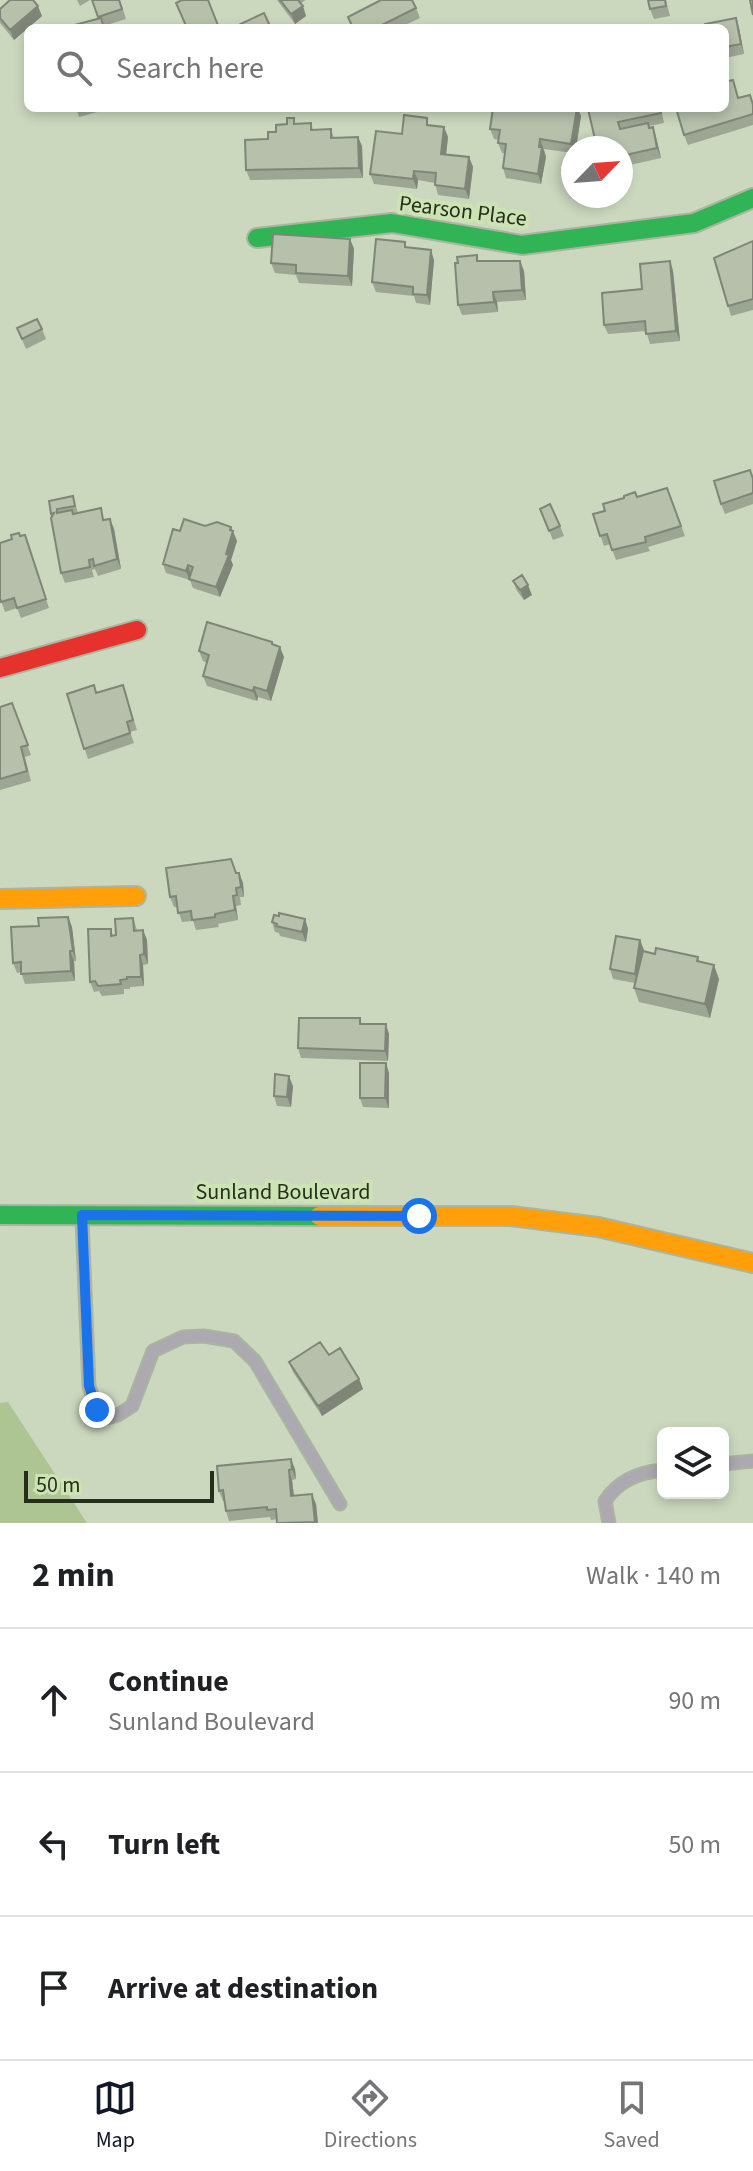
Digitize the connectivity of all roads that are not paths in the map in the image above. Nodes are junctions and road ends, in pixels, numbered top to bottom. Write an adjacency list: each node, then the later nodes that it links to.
1 (753, 198): 2 (street, Pearson Place)
2 (257, 238)
3 (137, 630): 4 (street)
4 (0, 668)
5 (136, 896): 6 (street)
6 (0, 899)
7 (0, 1215): 8 (street, Sunland Boulevard)
8 (82, 1215): 9 (street, Sunland Boulevard); 13 (lane)
9 (753, 1263)
10 (753, 1461): 11 (lane)
11 (729, 1463)
12 (657, 1470): 14 (lane)
13 (340, 1504)
14 (609, 1523)

